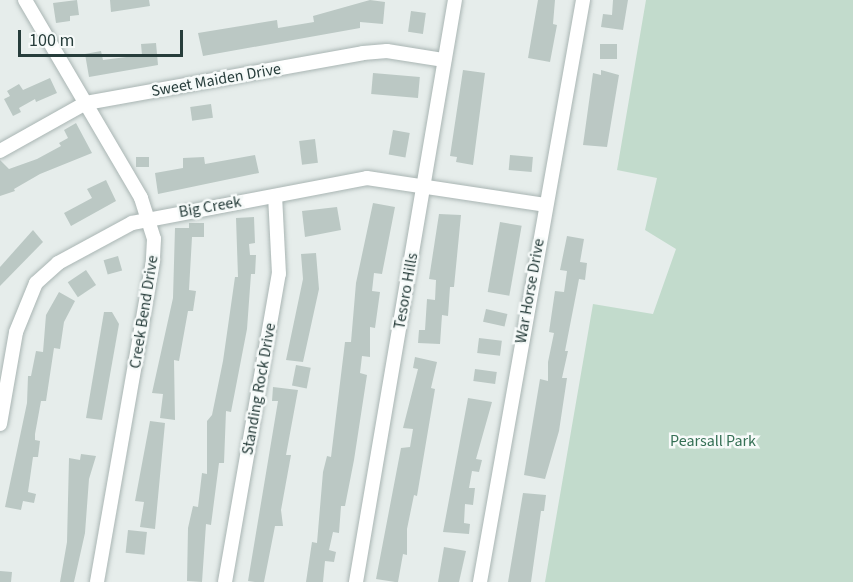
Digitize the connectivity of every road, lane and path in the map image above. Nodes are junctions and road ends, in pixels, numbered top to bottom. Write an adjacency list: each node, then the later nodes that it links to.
1 (25, 0): 5 (street, Creek Bend Drive)
2 (455, 0): 4 (street, Tesoro Hills)
3 (583, 0): 9 (street, War Horse Drive)
4 (444, 60): 5 (street, Sweet Maiden Drive); 7 (street, Tesoro Hills)
5 (86, 103): 6 (street, Sweet Maiden Drive); 10 (street, Creek Bend Drive)
6 (0, 151)
7 (424, 185): 8 (street, Big Creek); 9 (street, Big Creek); 14 (street, Tesoro Hills)
8 (275, 196): 10 (street, Big Creek); 13 (street, Standing Rock Drive)
9 (545, 206): 15 (street, War Horse Drive)
10 (150, 218): 11 (street, Big Creek); 12 (street, Creek Bend Drive)
11 (0, 424)
12 (97, 582)
13 (225, 582)
14 (356, 582)
15 (480, 582)

